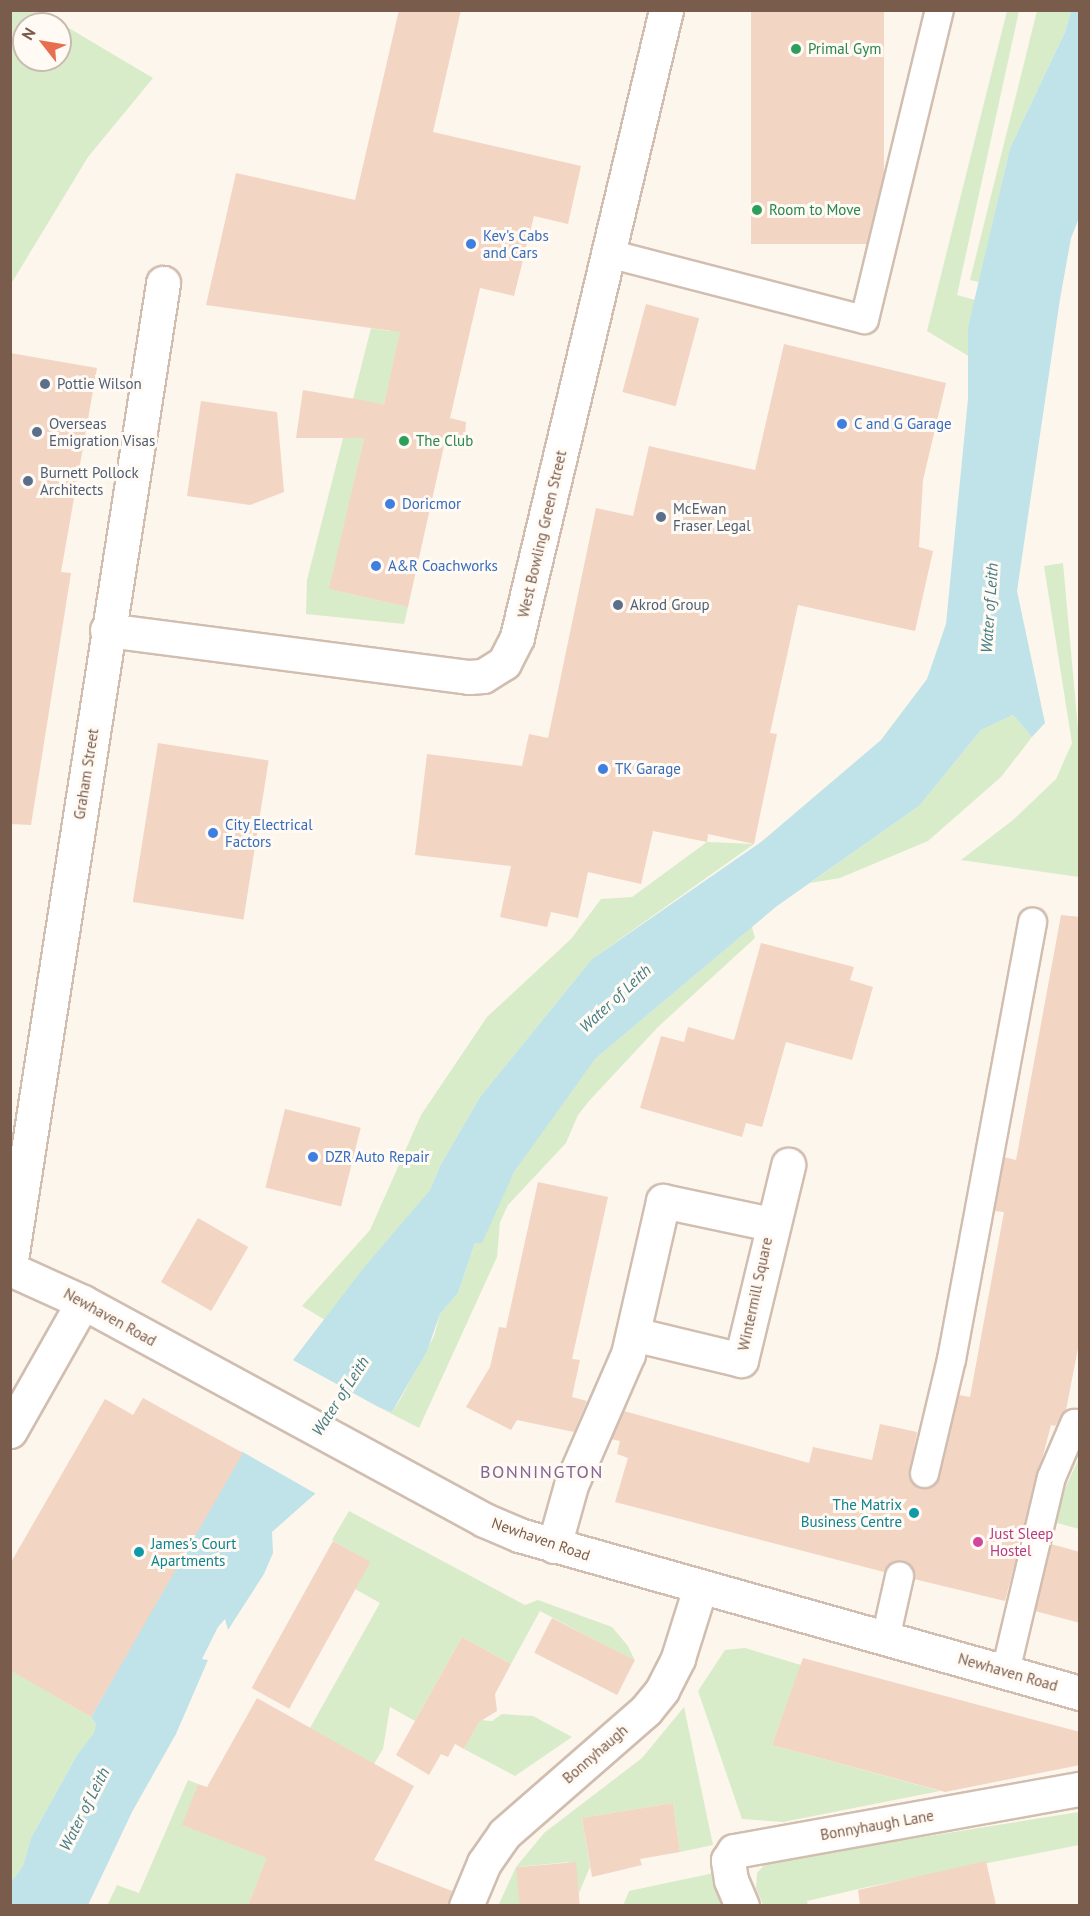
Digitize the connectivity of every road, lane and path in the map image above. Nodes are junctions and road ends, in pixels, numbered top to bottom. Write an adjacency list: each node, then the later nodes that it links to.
1 (666, 10): 3 (street, West Bowling Green Street)
2 (939, 10): 3 (lane)
3 (608, 254): 5 (street, West Bowling Green Street)
4 (163, 283): 5 (street, Graham Street)
5 (107, 630): 9 (street, Graham Street)
6 (1032, 921): 14 (lane)
7 (788, 1165): 8 (street, Wintermill Square)
8 (771, 1224): 11 (street, Wintermill Square); 11 (street, Wintermill Square)
9 (10, 1267): 10 (street, Newhaven Road)
10 (83, 1302): 13 (street); 15 (street, Newhaven Road)
11 (633, 1334): 15 (street, Wintermill Square)
12 (1074, 1423): 19 (lane)
13 (10, 1431)
14 (924, 1473)
15 (554, 1546): 17 (street, Newhaven Road)
16 (899, 1576): 18 (lane)
17 (700, 1588): 18 (street, Newhaven Road); 22 (street, Bonnyhaugh)
18 (885, 1638): 19 (street, Newhaven Road)
19 (1005, 1671): 20 (street, Newhaven Road)
20 (1080, 1693)
21 (1080, 1789): 23 (street, Bonnyhaugh Lane)
22 (466, 1905)
23 (742, 1905)

